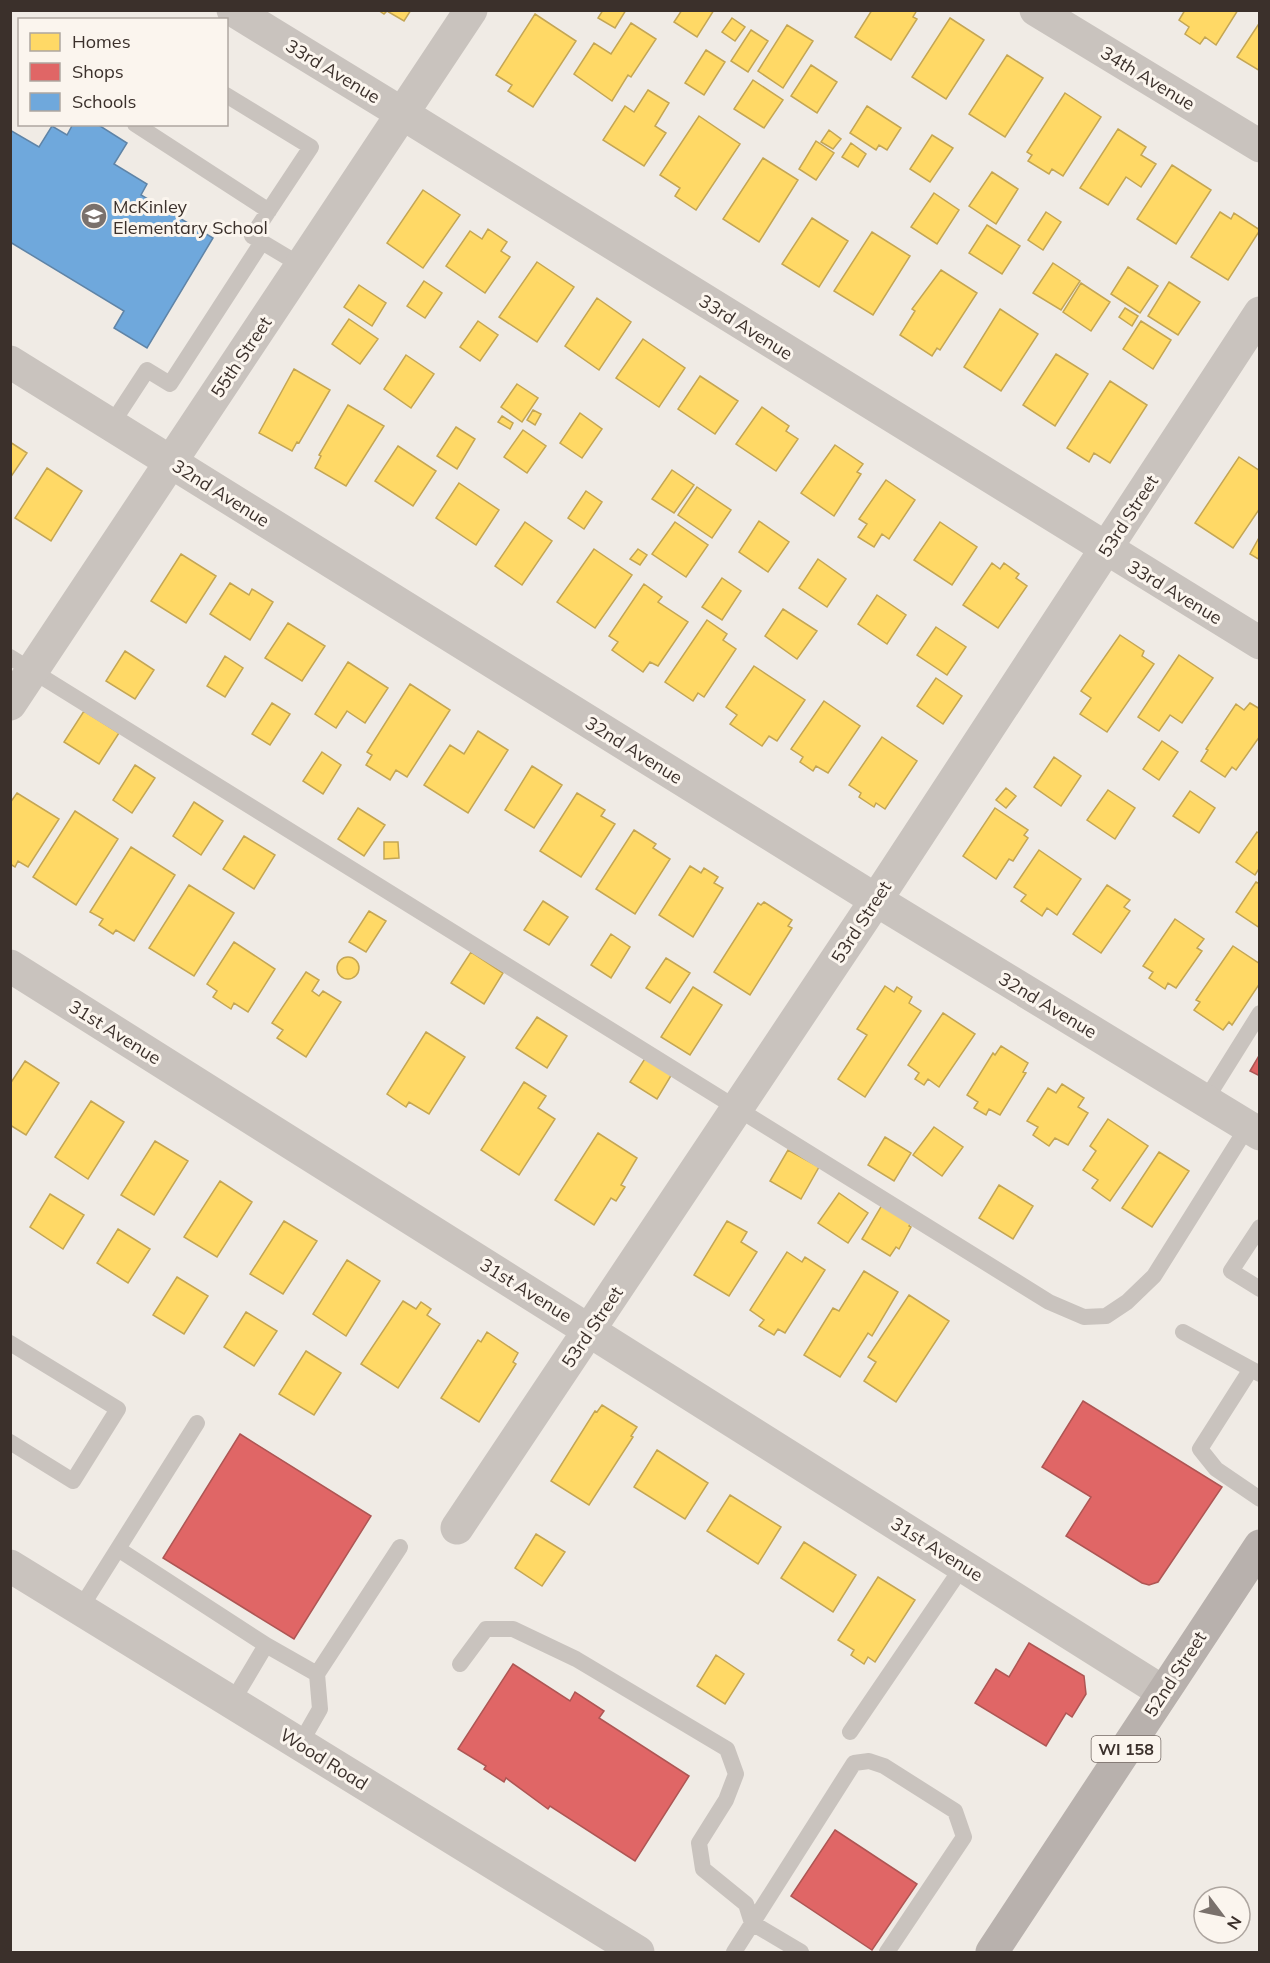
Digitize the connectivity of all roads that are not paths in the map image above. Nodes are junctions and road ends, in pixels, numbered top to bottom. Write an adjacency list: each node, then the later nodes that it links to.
1 (233, 10): 5 (street, 33rd Avenue)
2 (471, 10): 5 (street, 55th Street)
3 (1035, 10): 7 (street, 34th Avenue)
4 (228, 96): 8 (lane)
5 (403, 114): 10 (street, 55th Street); 15 (street, 33rd Avenue)
6 (138, 126): 8 (lane)
7 (1260, 146)
8 (269, 211): 9 (lane)
9 (262, 242): 10 (lane); 13 (lane)
10 (302, 266): 14 (street, 55th Street)
11 (1260, 313): 15 (street, 53rd Street)
12 (10, 362): 13 (street, 32nd Avenue)
13 (111, 425): 14 (street, 32nd Avenue)
14 (171, 462): 17 (street, 55th Street); 19 (street, 32nd Avenue)
15 (1106, 549): 16 (street, 33rd Avenue); 19 (street, 53rd Street)
16 (1260, 643)
17 (22, 664): 18 (street, 55th Street); 23 (lane)
18 (10, 704)
19 (876, 900): 22 (street, 32nd Avenue); 23 (street, 53rd Street)
20 (10, 966): 27 (street, 31st Avenue)
21 (1260, 1013): 22 (lane)
22 (1205, 1101): 24 (street, 32nd Avenue)
23 (737, 1109): 24 (lane); 27 (street, 53rd Street)
24 (1254, 1130)
25 (1259, 1229): 26 (lane)
26 (1260, 1289)
27 (590, 1330): 34 (street, 53rd Street); 39 (street, 31st Avenue)
28 (1183, 1332): 30 (lane)
29 (10, 1343): 32 (lane)
30 (1256, 1371): 33 (lane)
31 (197, 1423): 37 (lane)
32 (10, 1442)
33 (1260, 1499)
34 (457, 1528)
35 (1260, 1546): 44 (main road, 52nd Street / WI 158)
36 (400, 1547): 43 (lane)
37 (118, 1549): 40 (lane); 41 (lane)
38 (10, 1566): 40 (street, Wood Road)
39 (963, 1566): 44 (street, 31st Avenue); 46 (lane)
40 (80, 1609): 45 (street, Wood Road)
41 (266, 1645): 43 (lane); 45 (lane)
42 (460, 1664): 48 (lane)
43 (317, 1674): 47 (lane)
44 (1163, 1692): 49 (main road, 52nd Street / WI 158)
45 (232, 1702): 47 (street, Wood Road)
46 (850, 1732)
47 (300, 1744): 50 (street, Wood Road)
48 (752, 1923): 51 (lane); 52 (lane); 53 (lane)
49 (1000, 1946)
50 (638, 1953)
51 (734, 1953)
52 (801, 1953)
53 (887, 1953)

